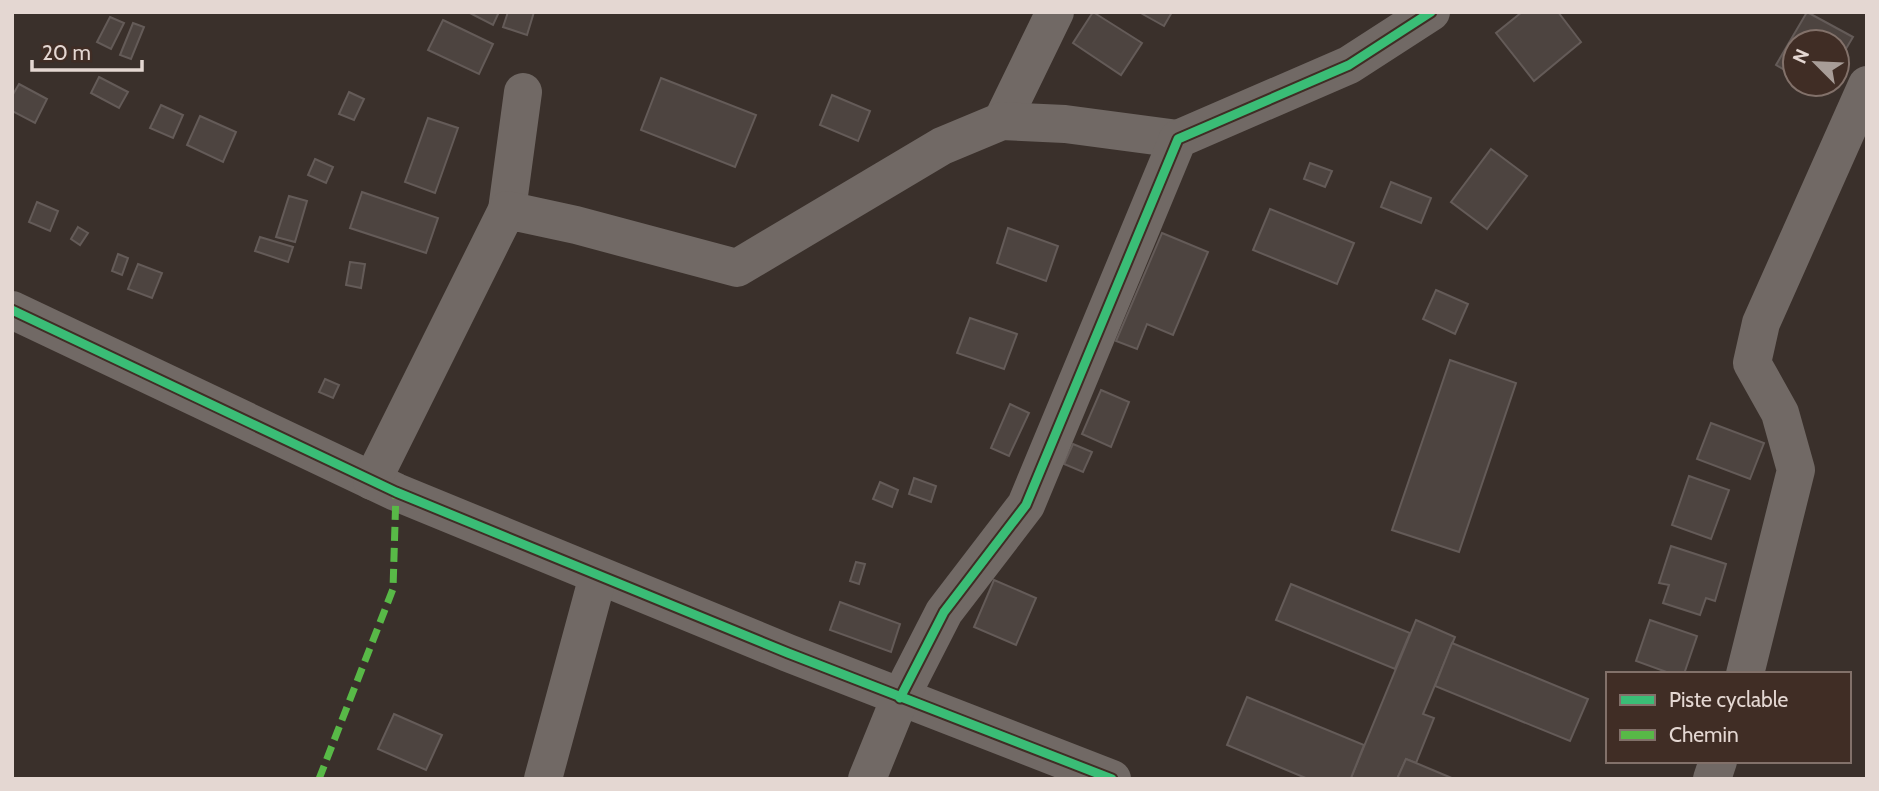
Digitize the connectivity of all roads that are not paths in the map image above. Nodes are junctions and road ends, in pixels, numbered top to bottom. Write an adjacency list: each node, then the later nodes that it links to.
1 (1055, 12): 5 (street)
2 (1431, 12): 6 (street)
3 (1867, 85): 11 (street)
4 (523, 92): 7 (street)
5 (1002, 121): 6 (street); 7 (street)
6 (1178, 139): 12 (street)
7 (507, 210): 9 (street)
8 (12, 310): 9 (street)
9 (372, 481): 10 (street)
10 (598, 576): 12 (street); 13 (street)
11 (1746, 672)
12 (900, 698): 14 (street); 15 (street)
13 (543, 779)
14 (867, 779)
15 (1112, 779)

